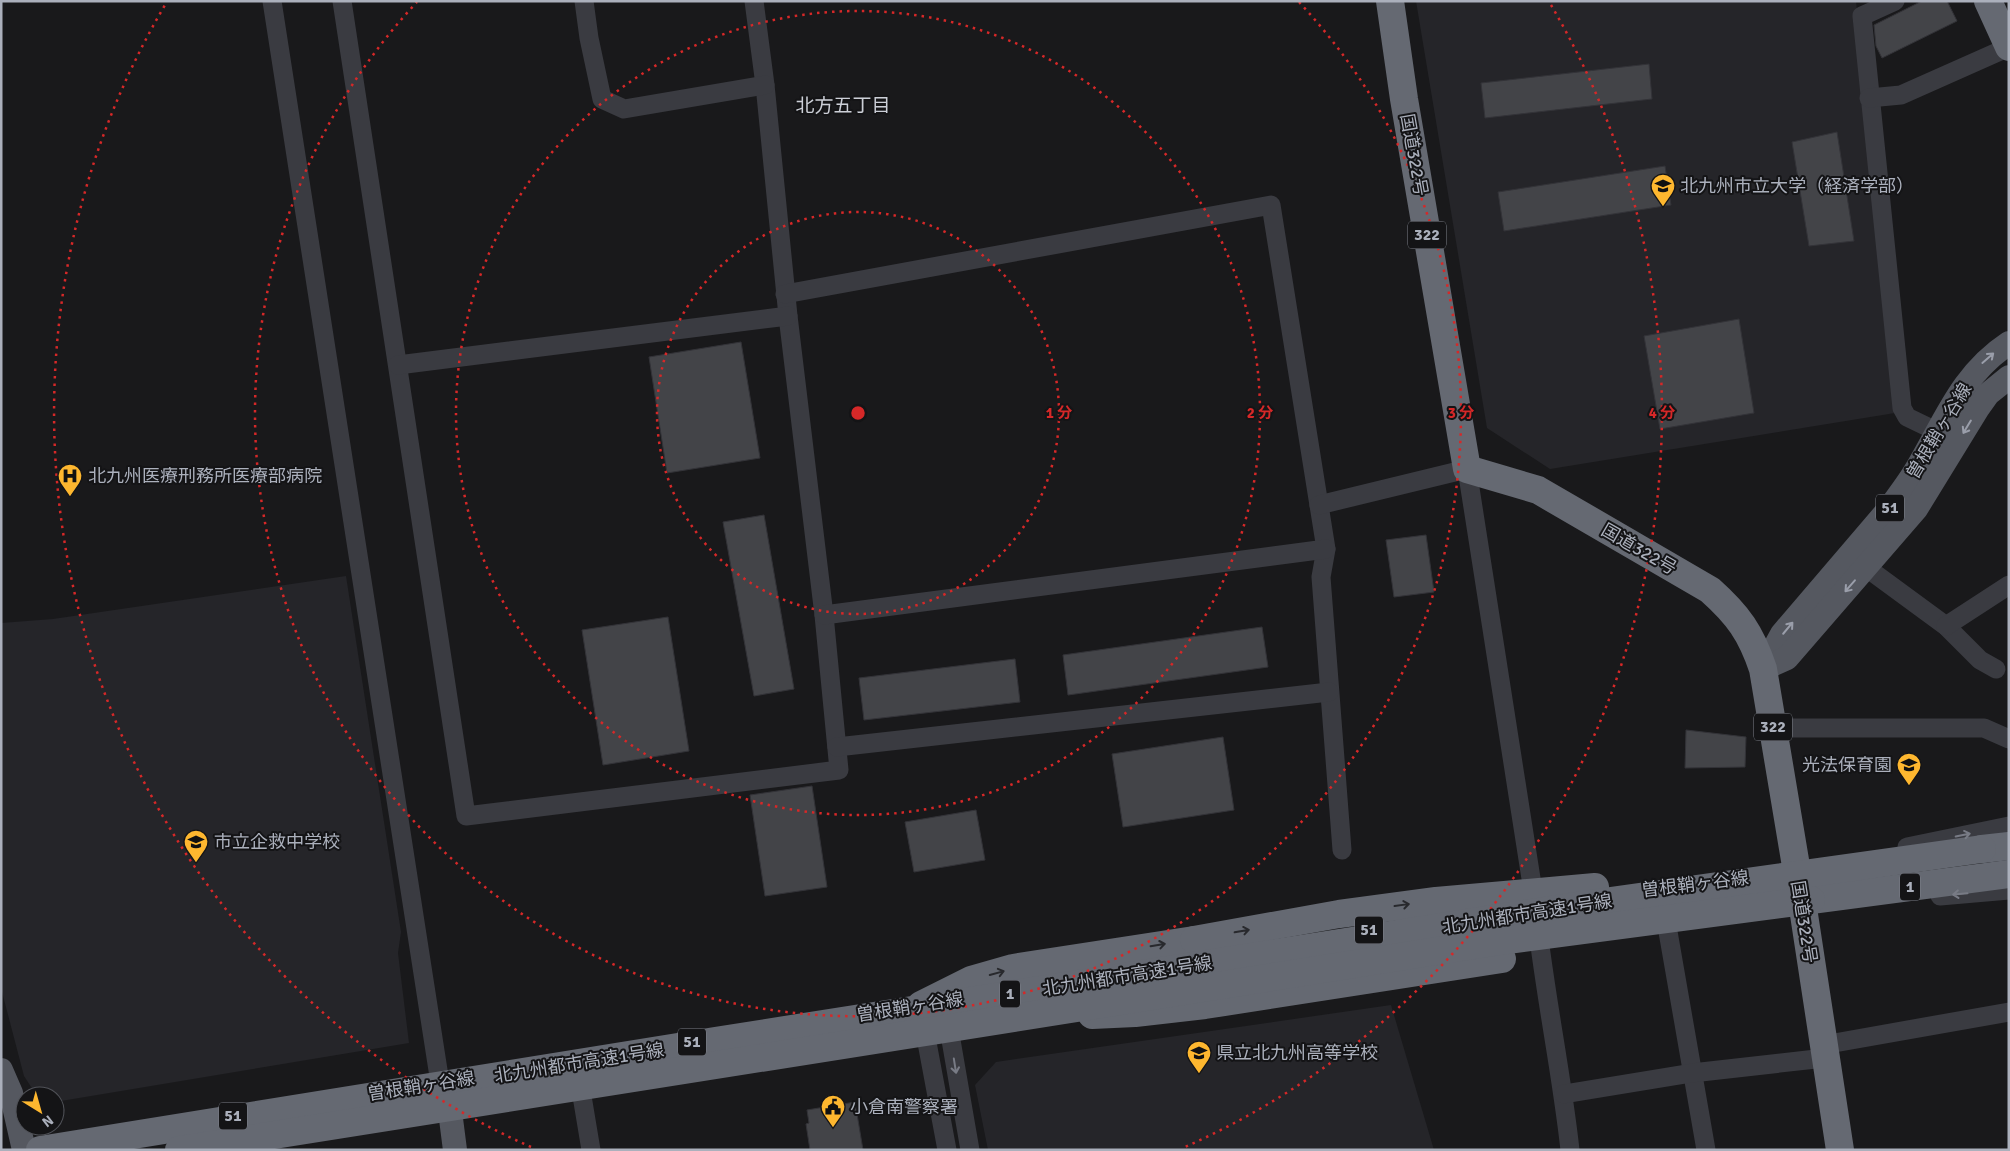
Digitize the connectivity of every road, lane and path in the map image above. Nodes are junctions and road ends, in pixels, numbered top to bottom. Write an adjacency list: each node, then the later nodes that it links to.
1 (272, 1): 49 (street)
2 (342, 1): 14 (street)
3 (584, 1): 9 (street)
4 (754, 1): 9 (street)
5 (1390, 1): 17 (highway, 国道322号 / 322)
6 (1895, 1): 10 (street)
7 (1988, 1): 8 (highway)
8 (2009, 47): 10 (street)
9 (765, 85): 11 (street)
10 (1869, 98): 16 (street)
11 (785, 294): 12 (street); 18 (street)
12 (788, 316): 14 (street); 22 (street)
13 (2009, 343): 16 (main road, 曽根鞘ヶ谷線 / 51, one-way to 13)
14 (398, 365): 29 (street)
15 (2009, 377): 20 (main road, 曽根鞘ヶ谷線 / 51, one-way to 20)
16 (1936, 431): 25 (main road, 曽根鞘ヶ谷線 / 51, one-way to 16)
17 (1467, 469): 18 (street); 25 (highway, 国道322号 / 322); 37 (street)
18 (1319, 504): 19 (street)
19 (1326, 549): 22 (street); 26 (street)
20 (1867, 568): 23 (street); 25 (main road, 曽根鞘ヶ谷線 / 51, one-way to 25)
21 (2009, 585): 23 (street)
22 (824, 615): 29 (street)
23 (1946, 626): 24 (street)
24 (1996, 669)
25 (1763, 670): 27 (highway, 国道322号 / 322)
26 (1329, 692): 29 (street); 33 (street)
27 (1773, 728): 28 (street); 34 (highway, 国道322号 / 322)
28 (2009, 739)
29 (837, 747)
30 (2009, 826): 34 (street, one-way to 30)
31 (2009, 846): 32 (highway, 北九州都市高速1号線 / 1)
32 (1982, 849): 41 (highway, one-way to 32, bridge); 55 (highway, 北九州都市高速1号線 / 1, bridge)
33 (1342, 850)
34 (1796, 871): 37 (main road, 曽根鞘ヶ谷線 / 51); 38 (highway, 国道322号 / 322)
35 (2009, 874): 38 (highway, 北九州都市高速1号線 / 1)
36 (2009, 890): 38 (street, one-way to 38)
37 (1535, 904): 40 (street); 41 (main road, 曽根鞘ヶ谷線 / 51)
38 (1807, 904): 39 (main road, 曽根鞘ヶ谷線 / 51); 43 (highway, bridge); 46 (highway, 国道322号 / 322); 56 (highway, 北九州都市高速1号線 / 1, bridge)
39 (1668, 926): 40 (main road, 曽根鞘ヶ谷線 / 51); 48 (street)
40 (1539, 946): 43 (main road, 曽根鞘ヶ谷線 / 51); 51 (street)
41 (932, 1003): 44 (street); 45 (street); 49 (main road, 曽根鞘ヶ谷線 / 51)
42 (2009, 1012): 46 (street)
43 (1063, 1016): 44 (main road, 曽根鞘ヶ谷線 / 51)
44 (950, 1036): 45 (main road, 曽根鞘ヶ谷線 / 51); 61 (street, one-way to 61)
45 (926, 1040): 50 (main road, 曽根鞘ヶ谷線 / 51); 60 (street)
46 (1824, 1052): 48 (street); 54 (highway, 国道322号 / 322)
47 (1, 1070): 55 (main road)
48 (1692, 1073): 51 (street); 63 (street)
49 (440, 1083): 52 (main road); 55 (main road, 曽根鞘ヶ谷線 / 51)
50 (582, 1090): 52 (main road, 曽根鞘ヶ谷線 / 51); 59 (street)
51 (1564, 1094): 62 (street)
52 (450, 1111): 53 (main road, 曽根鞘ヶ谷線 / 51); 58 (main road)
53 (262, 1147): 57 (main road, 曽根鞘ヶ谷線 / 51)
54 (1834, 1147)
55 (27, 1149)
56 (179, 1150)
57 (219, 1150)
58 (455, 1150)
59 (591, 1150)
60 (947, 1150)
61 (970, 1150)
62 (1570, 1150)
63 (1706, 1150)

